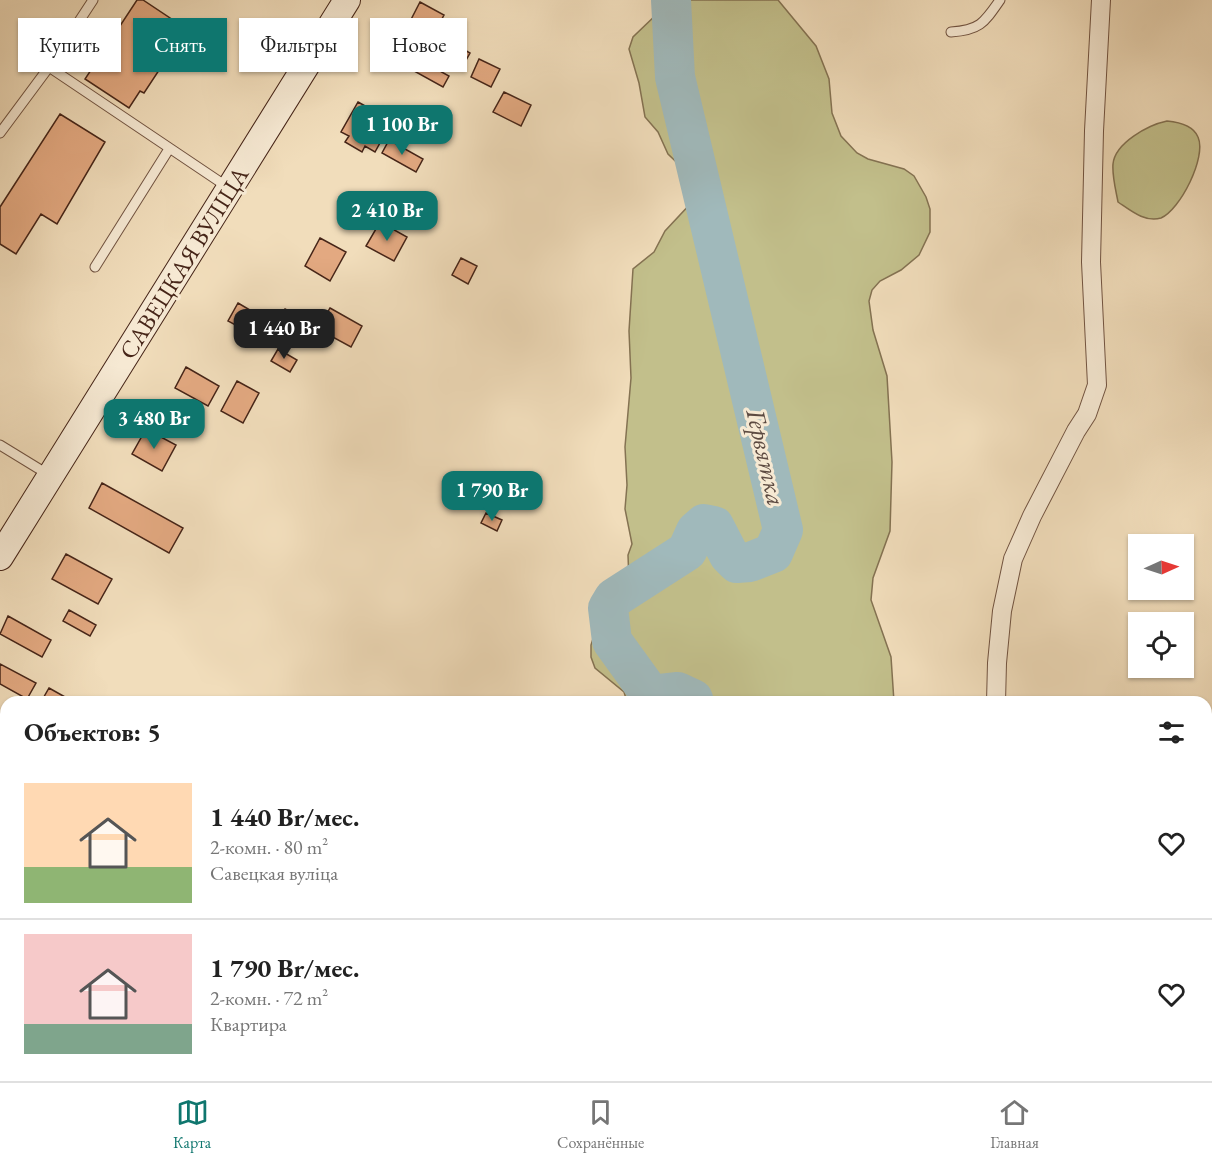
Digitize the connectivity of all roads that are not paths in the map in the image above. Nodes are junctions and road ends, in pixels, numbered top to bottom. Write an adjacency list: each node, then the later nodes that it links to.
1 (93, 0): 5 (lane)
2 (347, 0): 11 (main road, САВЕЦКАЯ ВУЛІЦА)
3 (1000, 0): 6 (lane)
4 (1101, 0): 16 (street)
5 (81, 18)
6 (951, 32)
7 (45, 72): 9 (lane)
8 (56, 72): 10 (lane)
9 (0, 133)
10 (169, 149): 11 (lane); 12 (lane)
11 (231, 189): 14 (main road, САВЕЦКАЯ ВУЛІЦА)
12 (95, 267)
13 (0, 445): 14 (lane)
14 (51, 476): 15 (main road, САВЕЦКАЯ ВУЛІЦА)
15 (0, 556)
16 (996, 696)

